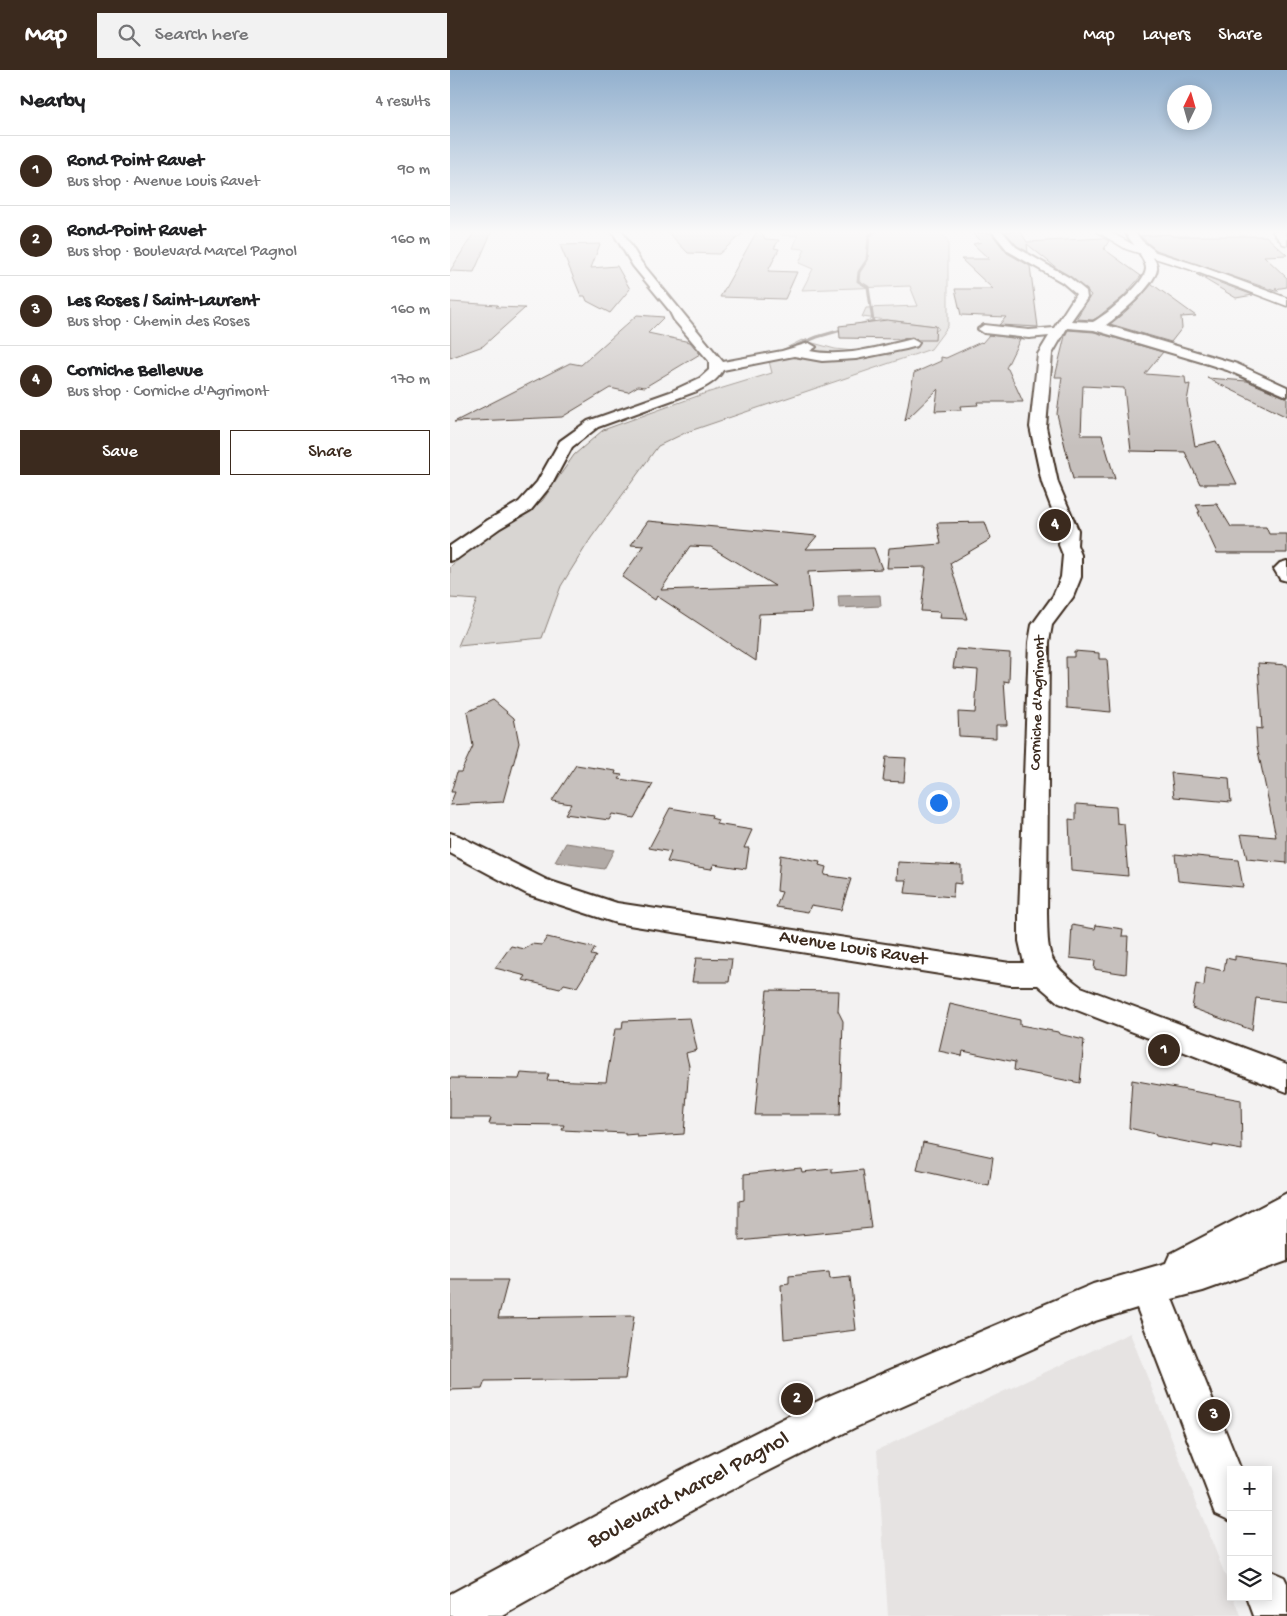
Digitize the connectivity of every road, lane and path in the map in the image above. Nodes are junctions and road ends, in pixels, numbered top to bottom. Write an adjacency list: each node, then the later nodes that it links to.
1 (670, 303): 10 (street)
2 (1077, 303): 5 (street, Corniche d'Agrimont)
3 (1126, 303): 4 (street)
4 (1095, 326): 5 (street); 11 (street)
5 (1060, 328): 6 (street); 16 (street, Corniche d'Agrimont)
6 (984, 329)
7 (912, 343): 9 (street)
8 (809, 347): 9 (street)
9 (794, 352): 10 (street)
10 (718, 367): 12 (street)
11 (1287, 392)
12 (450, 555)
13 (1287, 567): 14 (street)
14 (1287, 575)
15 (450, 842): 16 (street, Avenue Louis Ravet)
16 (1044, 974): 17 (street)
17 (1252, 1064): 18 (street); 19 (street)
18 (1287, 1078)
19 (1287, 1093)
20 (1287, 1210): 22 (street, Boulevard Marcel Pagnol)
21 (1287, 1243): 22 (street, Boulevard Marcel Pagnol)
22 (1148, 1286): 23 (street); 25 (street, Boulevard Marcel Pagnol)
23 (1227, 1489)
24 (1271, 1601): 26 (street)
25 (457, 1616)
26 (1277, 1616)

